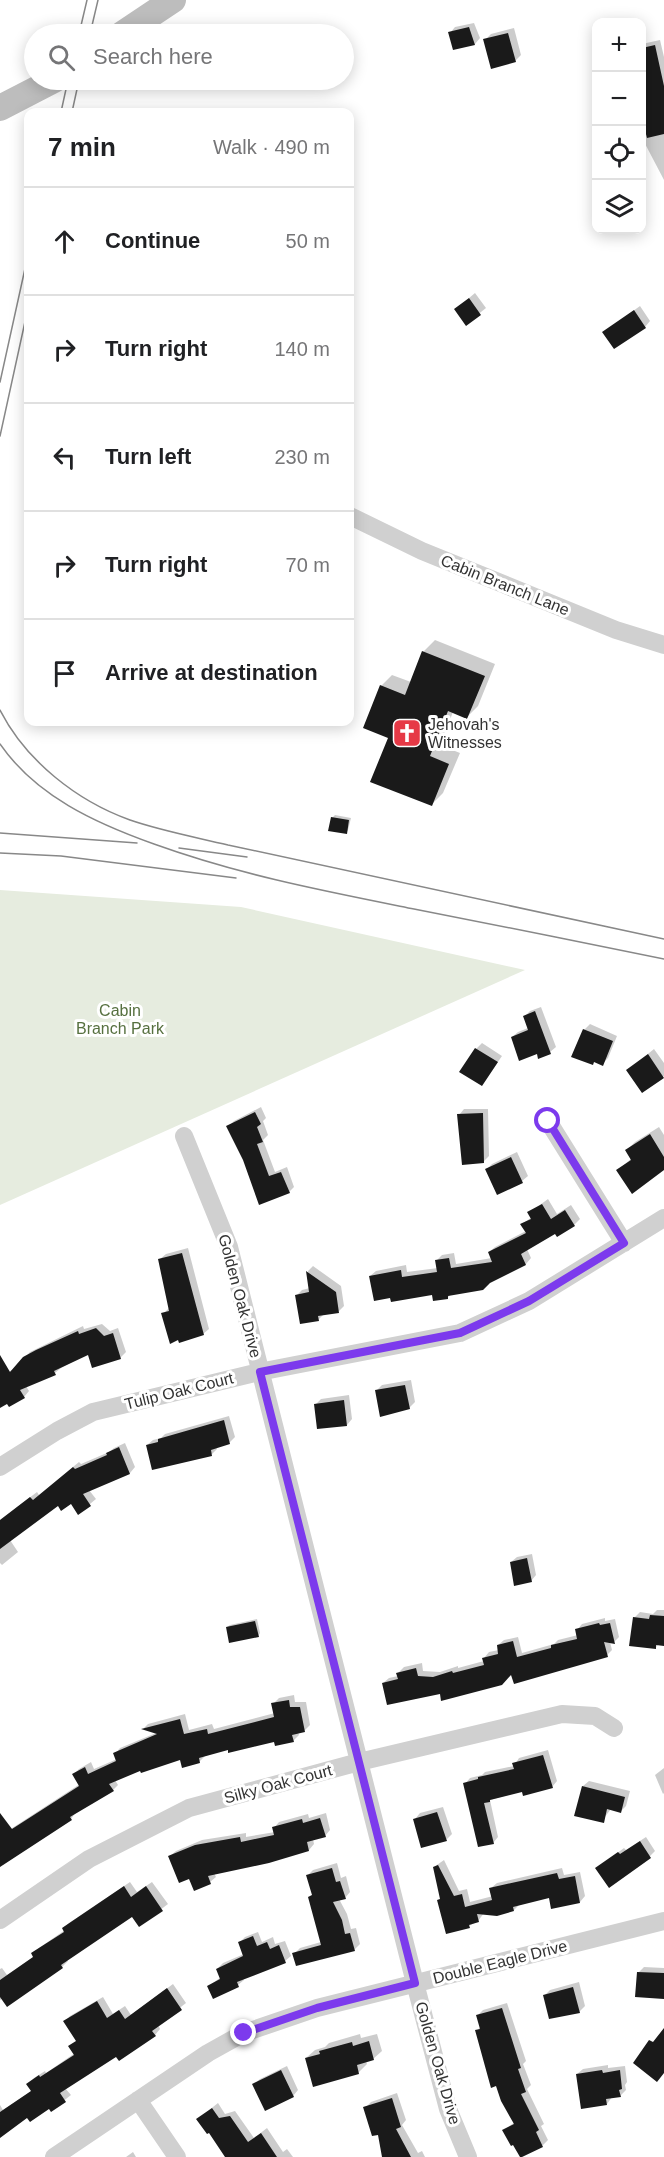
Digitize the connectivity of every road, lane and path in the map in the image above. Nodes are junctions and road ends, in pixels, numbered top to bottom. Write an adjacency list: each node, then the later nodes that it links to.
1 (173, 0): 2 (main road)
2 (137, 24)
3 (35, 90): 4 (main road)
4 (0, 108)
5 (354, 518): 6 (street, Cabin Branch Lane)
6 (664, 645)
7 (548, 1121): 10 (street)
8 (184, 1136): 11 (street, Golden Oak Drive)
9 (664, 1218): 10 (street, Tulip Oak Court)
10 (624, 1243): 11 (street, Tulip Oak Court)
11 (260, 1372): 12 (street, Tulip Oak Court); 14 (street, Golden Oak Drive)
12 (0, 1467)
13 (614, 1728): 14 (street, Silky Oak Court)
14 (360, 1762): 15 (street, Silky Oak Court); 17 (street, Golden Oak Drive)
15 (0, 1920)
16 (664, 1921): 17 (street, Double Eagle Drive)
17 (415, 1983): 18 (street, Double Eagle Drive); 21 (street, Golden Oak Drive)
18 (138, 2100): 19 (street, Double Eagle Drive); 20 (street)
19 (54, 2157)
20 (177, 2157)
21 (468, 2157)

